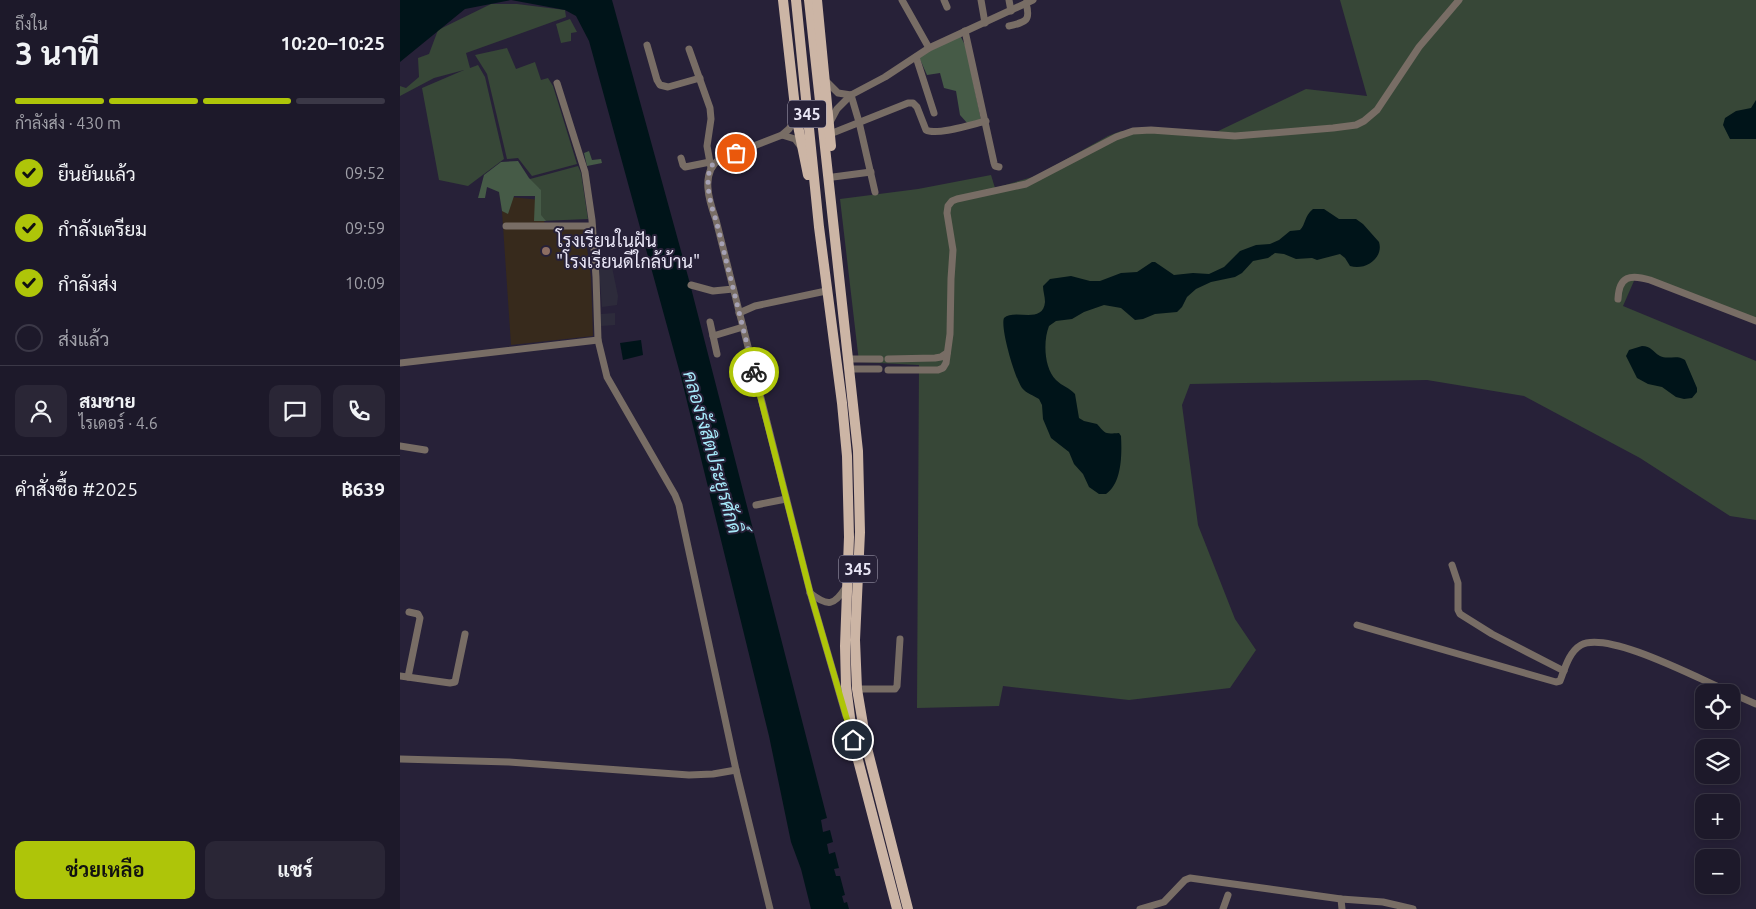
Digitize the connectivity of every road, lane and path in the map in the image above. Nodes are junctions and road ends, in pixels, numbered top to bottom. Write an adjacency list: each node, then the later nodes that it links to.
1 (783, 0): 23 (main road)
2 (796, 0): 38 (main road, 345)
3 (810, 0): 35 (main road, 345)
4 (816, 0): 19 (main road)
5 (902, 0): 15 (street)
6 (981, 0): 11 (street)
7 (1009, 0): 10 (street)
8 (1459, 0): 49 (street)
9 (1030, 2): 10 (street); 12 (street)
10 (1011, 11): 11 (street)
11 (985, 22): 13 (street)
12 (1009, 26)
13 (965, 30): 15 (street); 24 (street)
14 (648, 44): 18 (street)
15 (929, 48): 17 (street)
16 (689, 49): 18 (street)
17 (916, 57): 21 (street); 22 (street)
18 (700, 78): 30 (street)
19 (825, 80): 21 (street); 26 (main road)
20 (557, 83): 37 (street)
21 (851, 95): 25 (street); 26 (street)
22 (934, 113)
23 (796, 116): 27 (street); 28 (main road)
24 (986, 121): 25 (street); 31 (street)
25 (860, 122): 26 (street); 32 (street)
26 (830, 128): 33 (main road)
27 (782, 135): 28 (street); 30 (street)
28 (804, 155): 38 (main road)
29 (681, 158): 30 (street)
30 (710, 165): 40 (street)
31 (999, 167)
32 (871, 172): 33 (street); 34 (street)
33 (833, 177): 35 (main road)
34 (875, 192)
35 (832, 225): 54 (main road, 345)
36 (506, 226): 37 (street)
37 (592, 226): 48 (street)
38 (819, 227): 41 (main road, 345)
39 (691, 284): 40 (street)
40 (733, 289): 43 (street)
41 (826, 291): 43 (street); 62 (main road, 345)
42 (1618, 299): 44 (street)
43 (739, 313): 46 (street)
44 (1756, 321)
45 (710, 322): 47 (street)
46 (743, 327): 47 (street); 59 (street)
47 (713, 336): 50 (street)
48 (598, 340): 53 (street); 77 (street)
49 (947, 352): 52 (street); 56 (street)
50 (717, 354)
51 (880, 359): 54 (street)
52 (888, 359)
53 (400, 363)
54 (849, 364): 55 (street); 72 (main road, 345)
55 (879, 369)
56 (888, 370)
57 (400, 446): 58 (street)
58 (425, 450)
59 (786, 499): 60 (street); 63 (street)
60 (756, 505)
61 (1452, 566): 68 (street)
62 (847, 585): 63 (street); 75 (main road, 345)
63 (810, 592): 75 (street)
64 (409, 612): 70 (street)
65 (1357, 625): 68 (street)
66 (465, 634): 70 (street)
67 (900, 639): 72 (street)
68 (1564, 671): 71 (street)
69 (400, 676): 70 (street)
70 (408, 677)
71 (1711, 684)
72 (857, 689): 82 (main road, 345)
73 (1740, 697): 74 (street)
74 (1756, 704)
75 (853, 740): 81 (main road, 345)
76 (400, 759): 77 (street)
77 (736, 770): 80 (street)
78 (1228, 895): 84 (street)
79 (1341, 899): 83 (street); 85 (street); 86 (street)
80 (770, 909)
81 (897, 909)
82 (908, 909)
83 (1140, 909)
84 (1223, 909)
85 (1342, 909)
86 (1413, 909)

